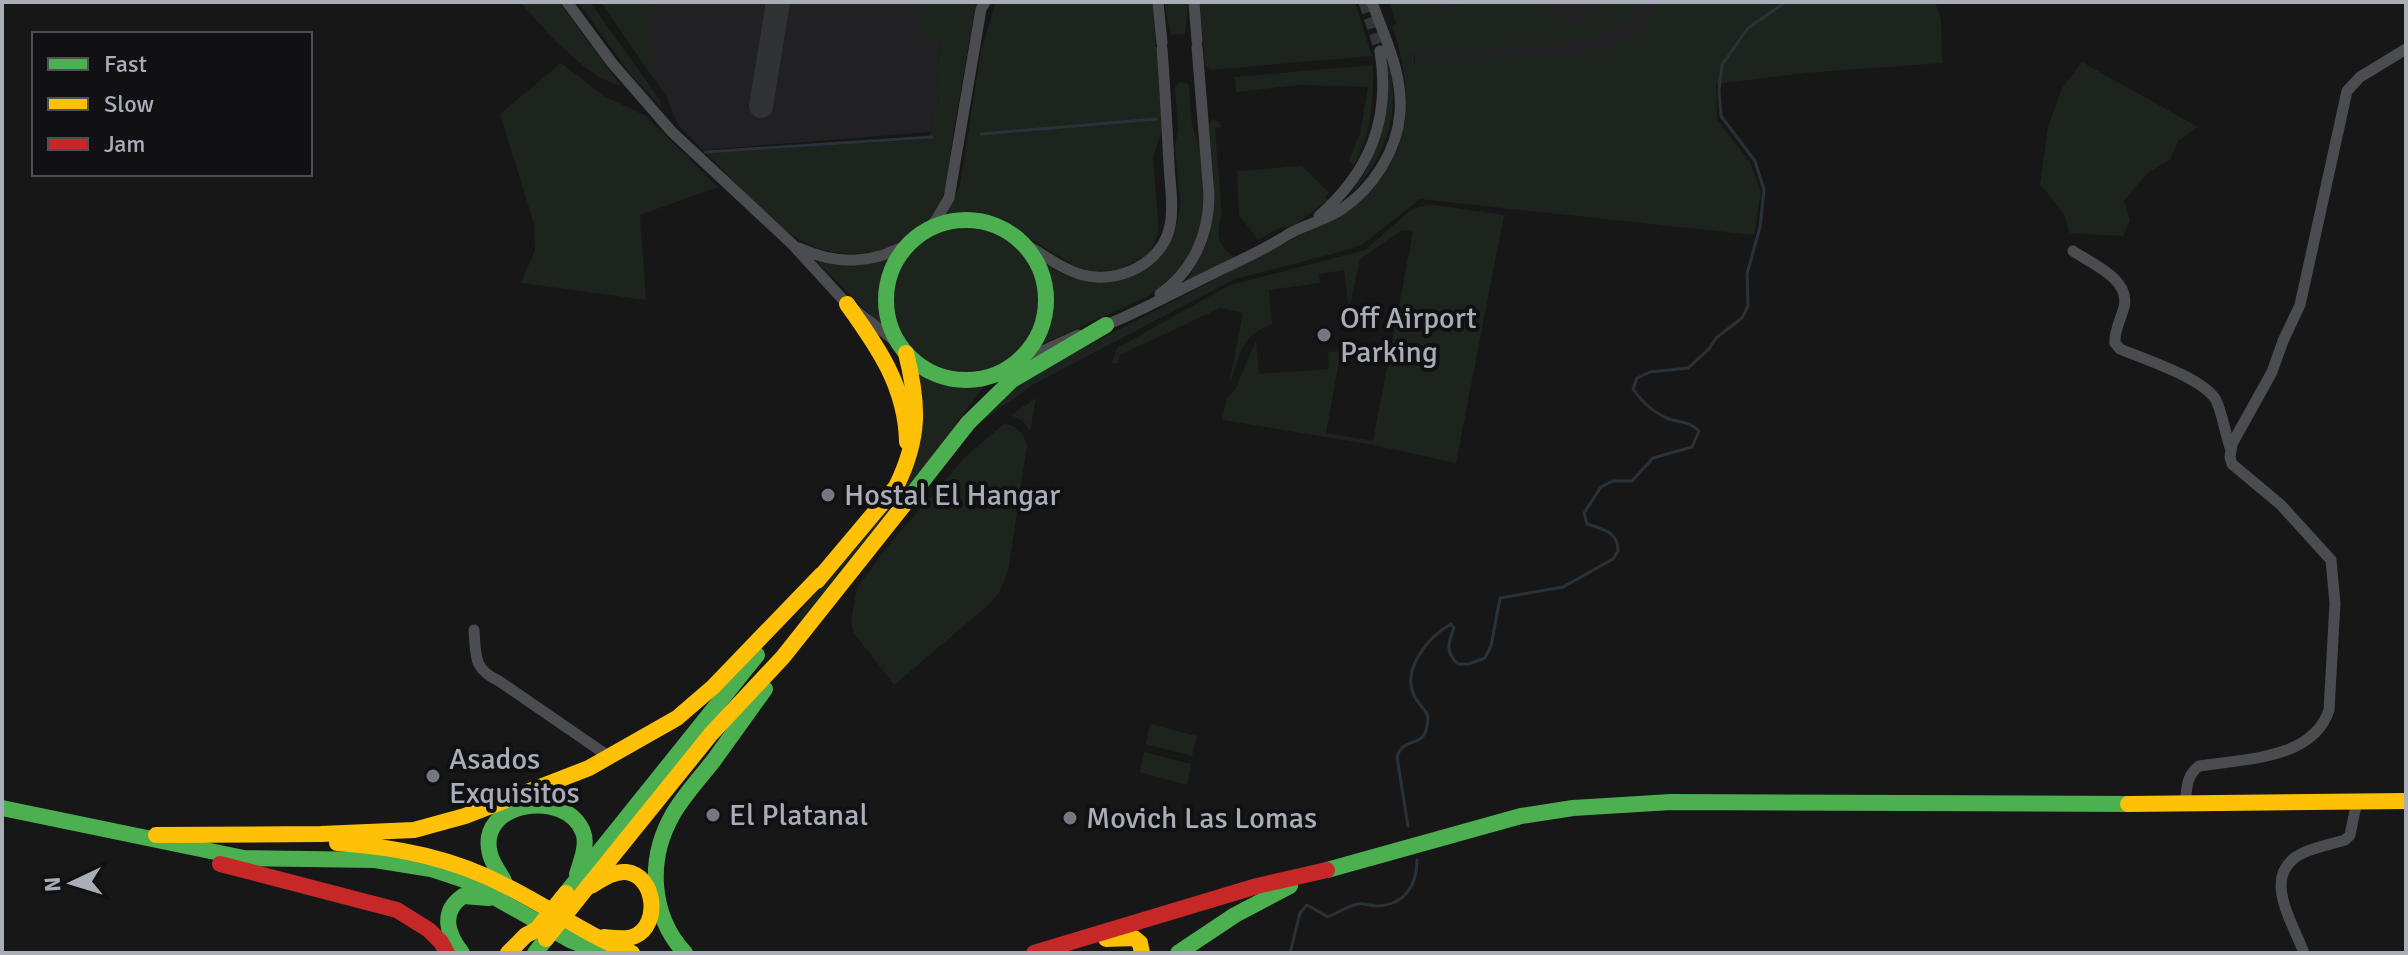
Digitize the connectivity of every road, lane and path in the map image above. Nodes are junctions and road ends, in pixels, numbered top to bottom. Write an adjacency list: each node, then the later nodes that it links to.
1 (567, 2): 11 (street)
2 (1158, 2): 10 (street)
3 (1194, 2): 14 (street)
4 (1372, 2): 8 (street)
5 (983, 4): 9 (street)
6 (2406, 49): 19 (street)
7 (1380, 51): 8 (street)
8 (1312, 222): 14 (street)
9 (918, 237): 10 (main road); 11 (street); 16 (main road)
10 (1018, 240): 17 (main road)
11 (792, 244): 13 (street)
12 (2073, 251): 19 (street)
13 (847, 304): 16 (street); 20 (main road)
14 (1137, 311): 15 (street)
15 (1106, 325): 17 (street); 18 (main road)
16 (903, 348): 17 (main road); 20 (main road)
17 (1009, 368): 18 (main road)
18 (968, 423): 23 (main road)
19 (2231, 450): 27 (street)
20 (905, 471): 21 (main road)
21 (822, 574): 24 (main road); 32 (main road)
22 (474, 630): 24 (street)
23 (783, 657): 32 (main road); 45 (main road)
24 (611, 758): 30 (main road)
25 (2357, 801): 26 (main road); 27 (main road); 49 (street)
26 (2406, 801)
27 (2185, 803): 31 (main road)
28 (2, 808): 29 (main road)
29 (104, 828): 30 (main road); 33 (main road); 38 (main road)
30 (156, 835): 33 (main road)
31 (1312, 874): 36 (main road); 48 (main road)
32 (576, 890): 33 (main road); 34 (main road, bridge); 35 (main road)
33 (506, 894): 35 (main road); 37 (main road); 39 (main road)
34 (541, 934): 40 (main road); 41 (main road); 42 (main road)
35 (596, 936): 44 (main road)
36 (1069, 943): 46 (main road); 47 (main road)
37 (581, 948): 43 (main road)
38 (447, 953)
39 (462, 953)
40 (508, 953)
41 (518, 953)
42 (535, 953)
43 (602, 953)
44 (632, 953)
45 (685, 953)
46 (1034, 953)
47 (1142, 953)
48 (1178, 953)
49 (2304, 953)

